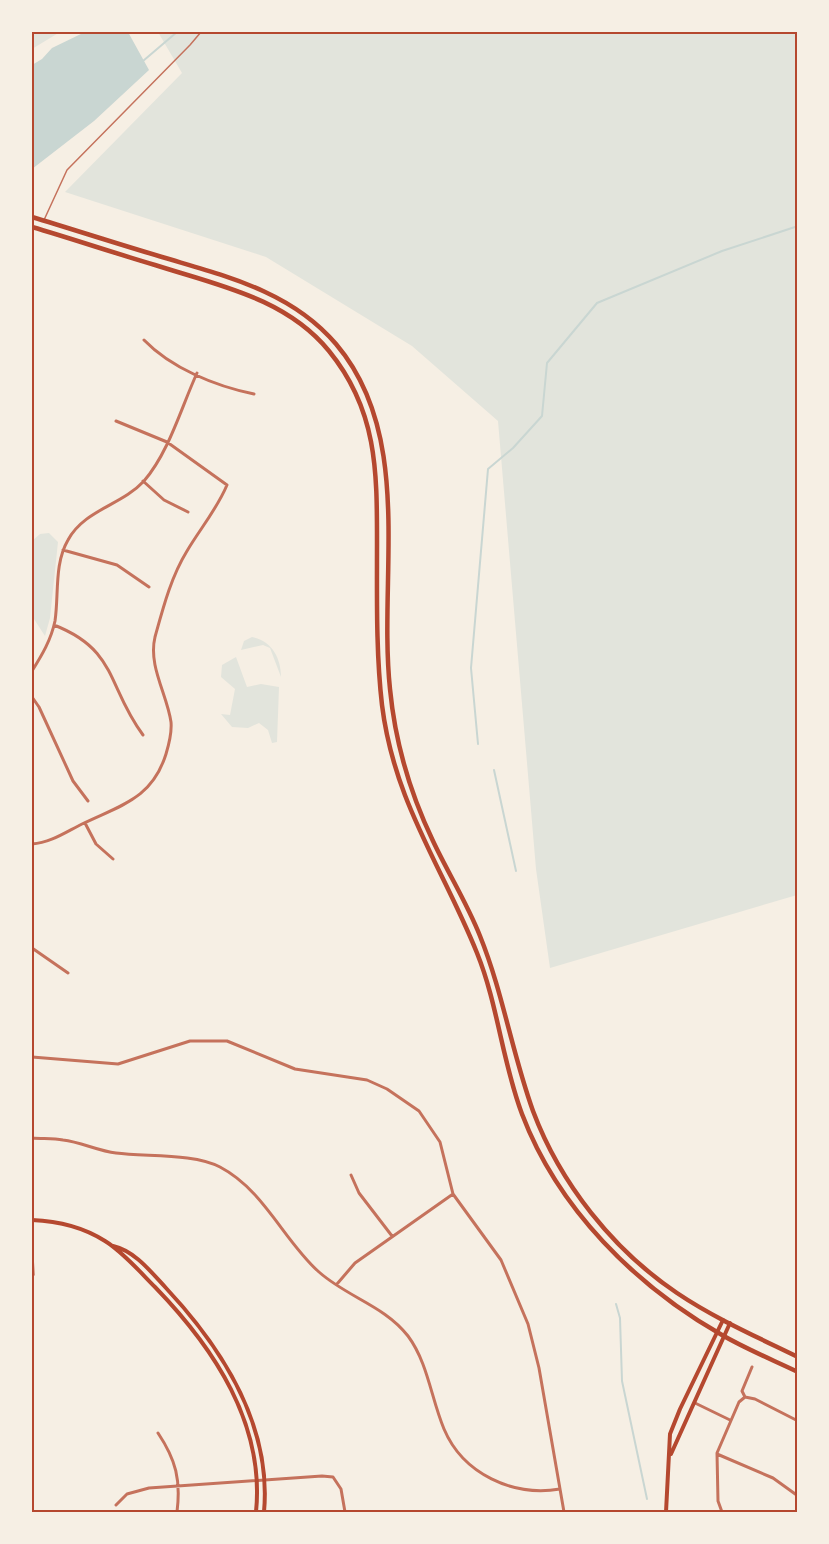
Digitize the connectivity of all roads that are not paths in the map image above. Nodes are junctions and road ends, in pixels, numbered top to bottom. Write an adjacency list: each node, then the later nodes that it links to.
1 (201, 32): 3 (lane)
2 (32, 217): 3 (main road)
3 (44, 221): 4 (main road); 35 (main road)
4 (32, 222)
5 (32, 226): 37 (main road)
6 (144, 340): 7 (street)
7 (197, 374): 8 (street); 10 (street)
8 (254, 394)
9 (116, 421): 10 (street)
10 (167, 442): 11 (street); 20 (street)
11 (144, 481): 12 (street); 13 (street)
12 (188, 512)
13 (63, 550): 14 (street); 15 (street)
14 (149, 587)
15 (54, 625): 16 (street); 18 (street)
16 (32, 671)
17 (32, 697): 19 (street)
18 (143, 735)
19 (88, 801)
20 (85, 823): 21 (street); 22 (street)
21 (32, 844)
22 (113, 859)
23 (32, 948): 24 (street)
24 (69, 973)
25 (32, 1057): 28 (street)
26 (32, 1138): 34 (street)
27 (351, 1175): 30 (street)
28 (453, 1194): 30 (street); 52 (street)
29 (32, 1220): 32 (main road)
30 (392, 1236): 34 (street)
31 (32, 1240): 33 (lane)
32 (113, 1245): 49 (main road); 50 (main road)
33 (34, 1275)
34 (337, 1284): 52 (street)
35 (723, 1320): 36 (main road); 37 (main road)
36 (730, 1323): 38 (main road); 39 (main road)
37 (716, 1331): 38 (main road); 48 (main road)
38 (724, 1336): 41 (main road); 43 (main road)
39 (798, 1357)
40 (752, 1367): 42 (street)
41 (798, 1372)
42 (745, 1397): 44 (street); 45 (street)
43 (695, 1403): 44 (street); 48 (main road)
44 (730, 1420): 47 (street)
45 (798, 1421)
46 (158, 1433): 51 (street)
47 (717, 1453): 53 (street); 61 (street)
48 (670, 1455): 60 (main road)
49 (264, 1481): 50 (street); 57 (main road); 58 (street)
50 (256, 1482): 51 (street); 56 (main road)
51 (180, 1485): 54 (street); 55 (street)
52 (560, 1489): 59 (street)
53 (798, 1496)
54 (116, 1505)
55 (177, 1512)
56 (256, 1512)
57 (264, 1512)
58 (345, 1512)
59 (564, 1512)
60 (666, 1512)
61 (722, 1512)

